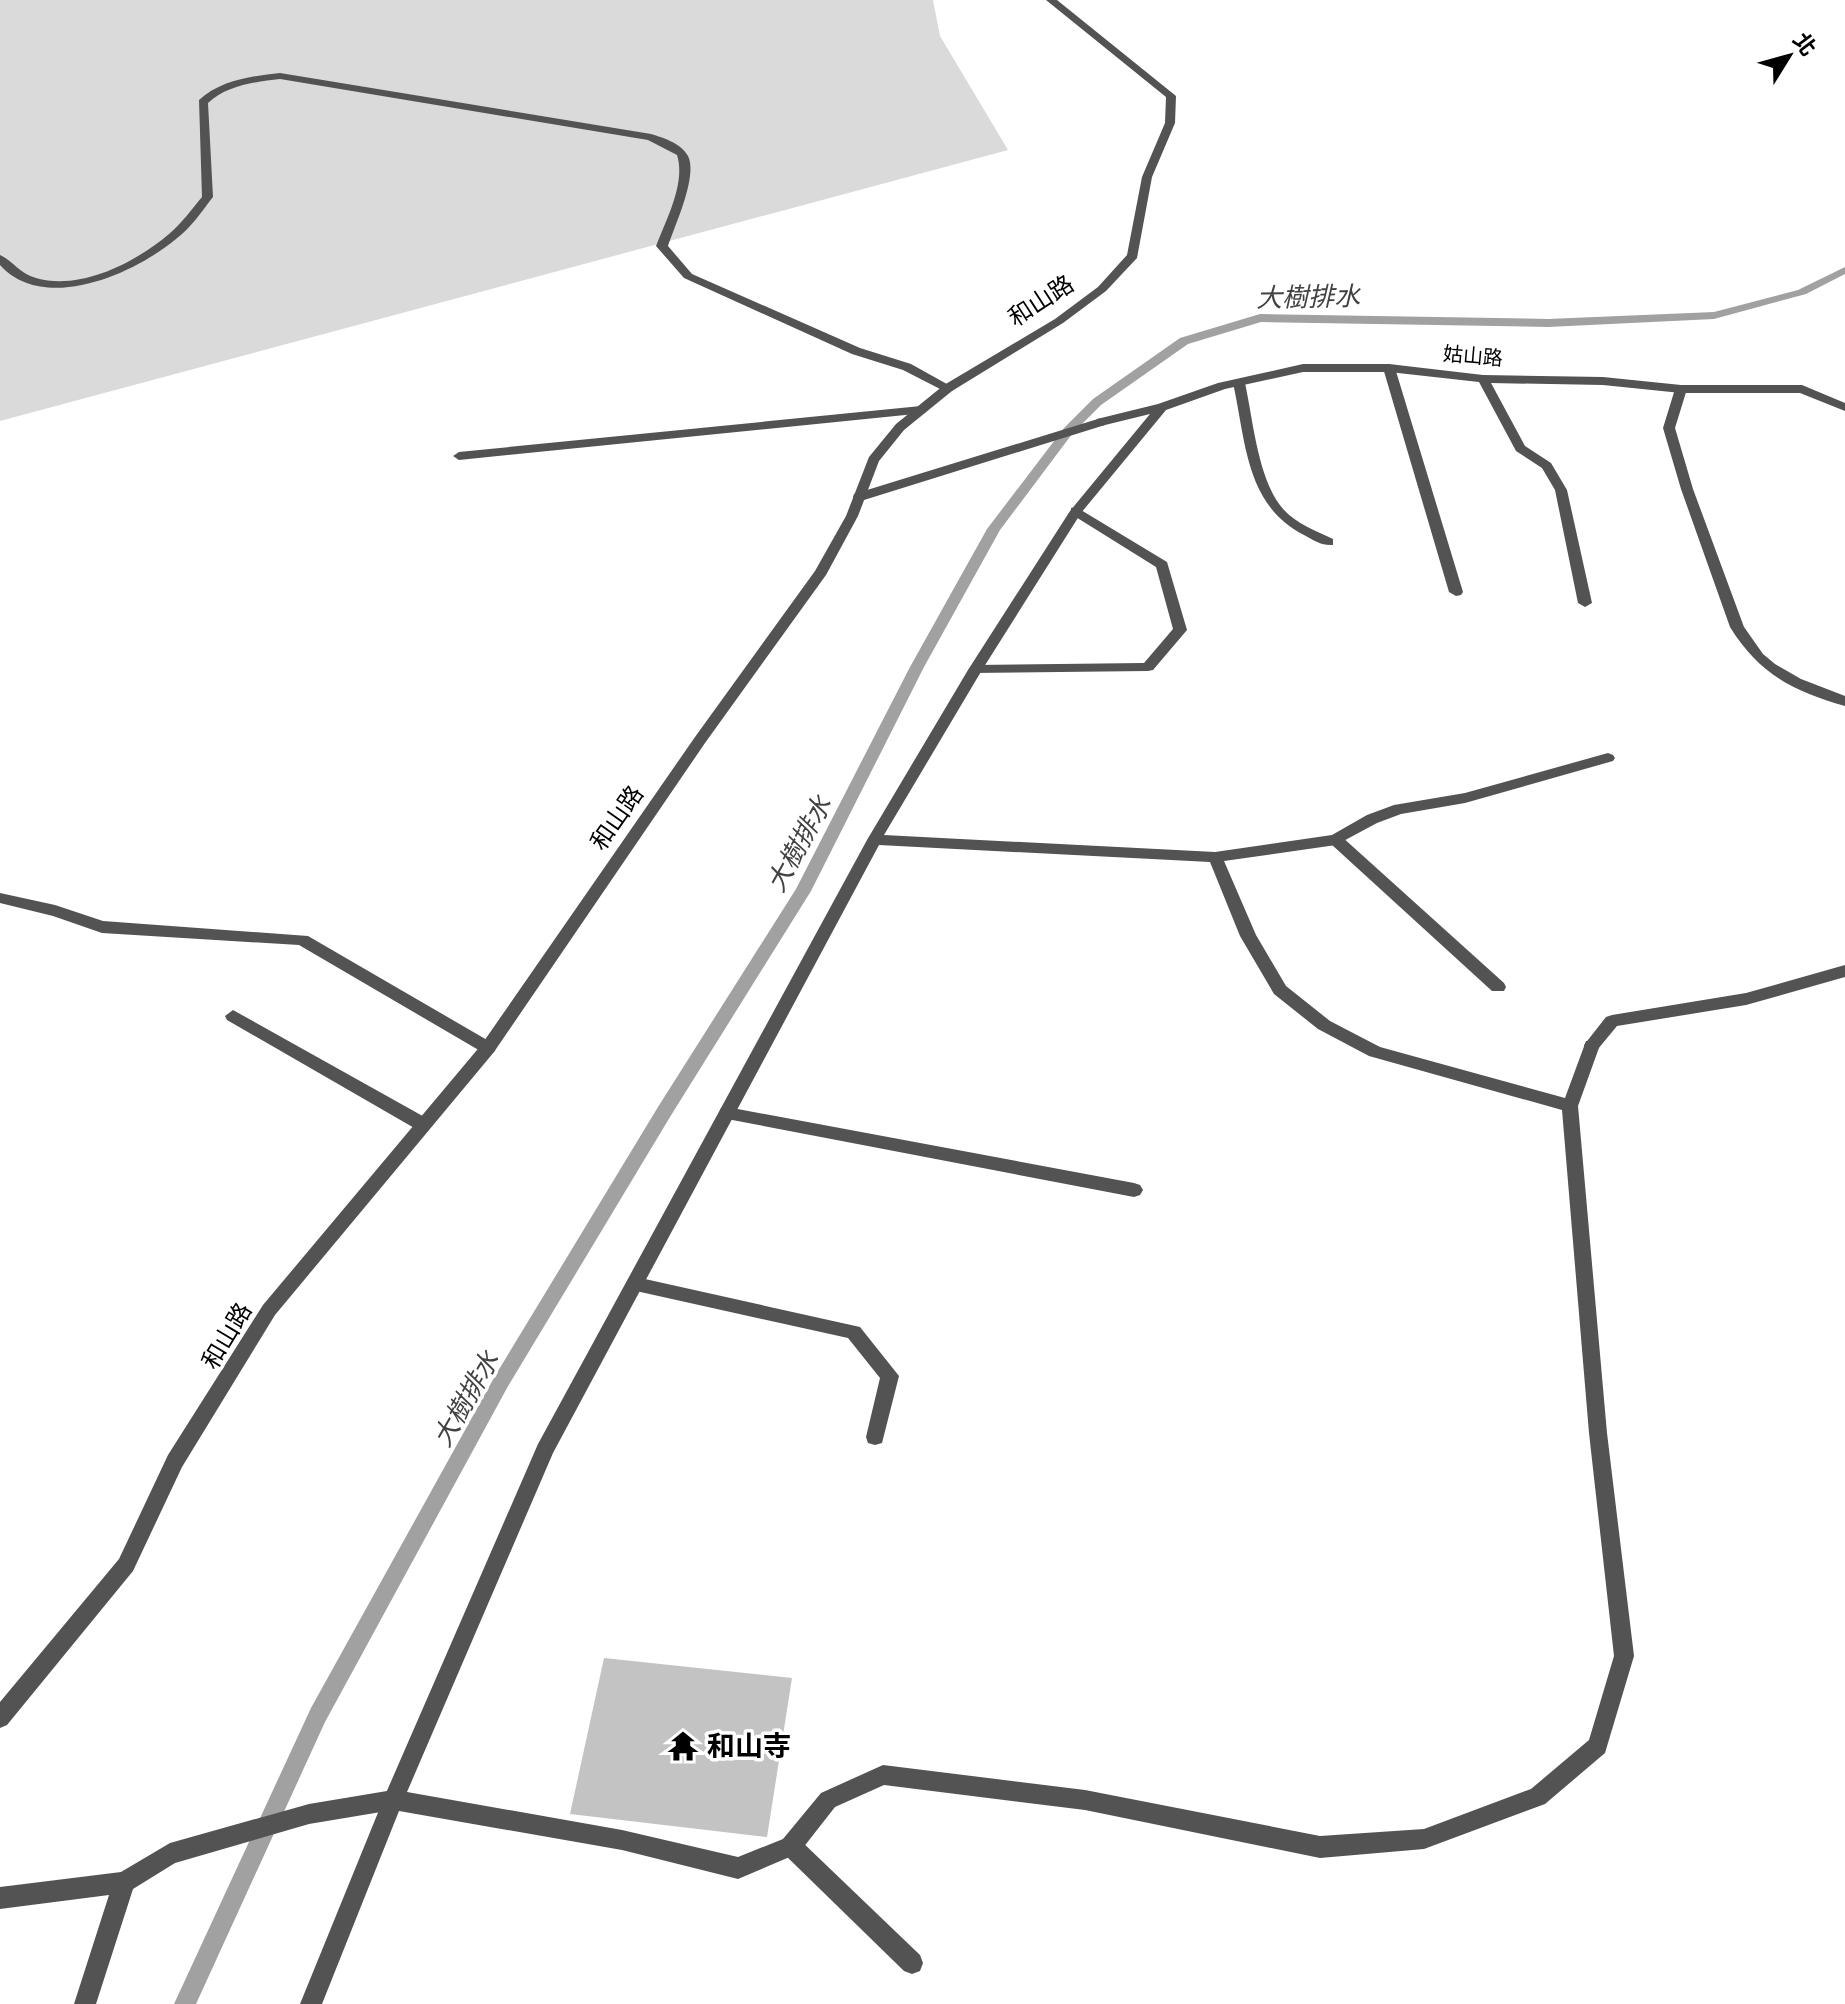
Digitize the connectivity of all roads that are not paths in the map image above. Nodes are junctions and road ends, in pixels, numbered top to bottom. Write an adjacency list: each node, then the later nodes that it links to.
1 (1051, 0): 6 (street, 和山路)
2 (0, 258): 6 (street)
3 (1389, 368): 4 (street, 姑山路); 5 (street, 姑山路); 15 (street)
4 (1483, 379): 7 (street, 姑山路); 16 (street)
5 (1239, 383): 8 (street, 姑山路); 14 (street)
6 (948, 388): 10 (street, 和山路)
7 (1681, 389): 9 (street, 姑山路); 18 (street)
8 (1162, 407): 12 (street, 姑山路); 13 (street)
9 (1845, 407)
10 (921, 410): 11 (street); 12 (street, 和山路)
11 (459, 456)
12 (859, 497): 27 (street, 和山路)
13 (1076, 511): 17 (street); 17 (street)
14 (1328, 542)
15 (1456, 592)
16 (1585, 603)
17 (975, 670): 20 (street)
18 (1845, 701)
19 (1608, 758): 21 (street)
20 (874, 840): 22 (street); 29 (street)
21 (1336, 840): 22 (street); 25 (street)
22 (1215, 857): 28 (street)
23 (0, 898): 27 (street)
24 (1845, 971): 28 (street)
25 (1498, 987)
26 (233, 1016): 30 (street)
27 (488, 1048): 30 (street, 和山路)
28 (1570, 1106): 36 (street)
29 (727, 1113): 31 (street); 32 (street)
30 (422, 1124): 34 (street, 和山路)
31 (1134, 1190)
32 (636, 1284): 33 (street); 35 (street)
33 (875, 1437)
34 (0, 1718)
35 (393, 1800): 36 (street); 37 (street); 41 (street)
36 (791, 1846): 39 (street)
37 (124, 1882): 38 (street); 40 (street)
38 (0, 1898)
39 (912, 1963)
40 (85, 2004)
41 (311, 2004)

